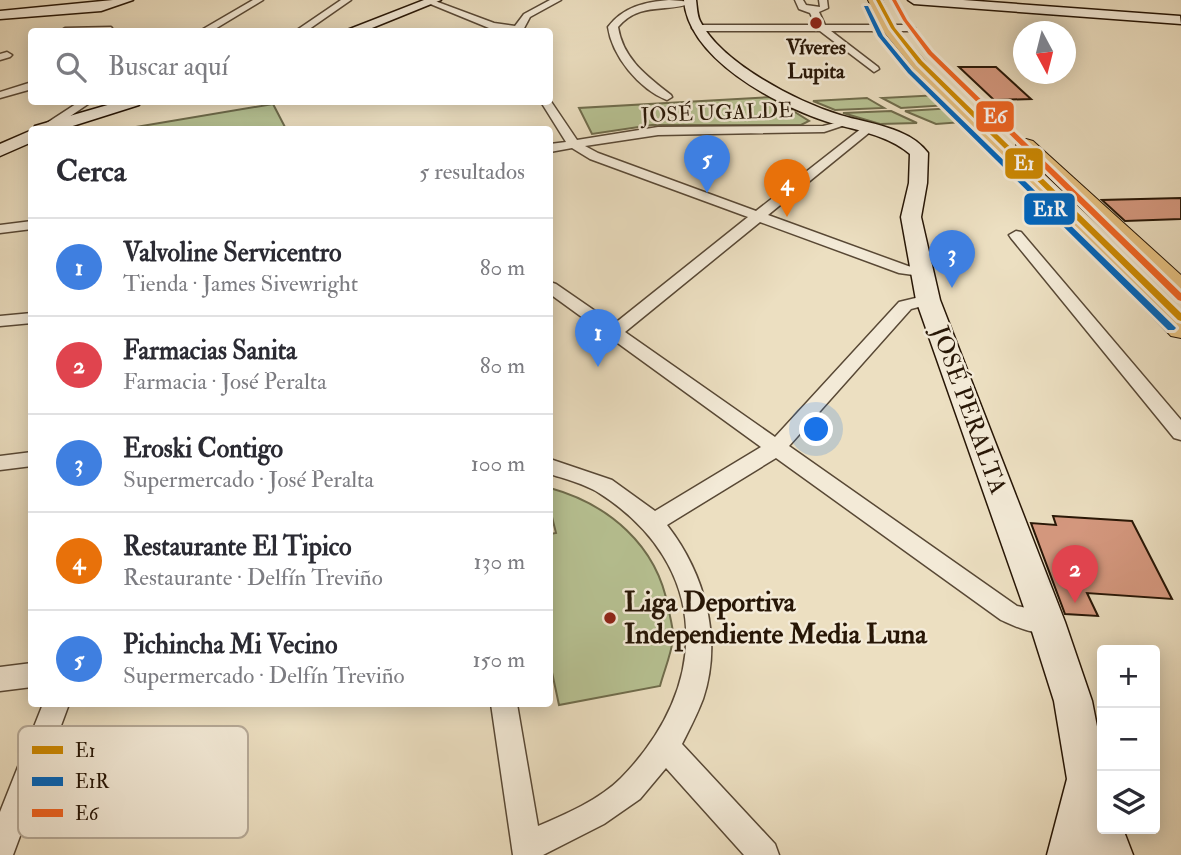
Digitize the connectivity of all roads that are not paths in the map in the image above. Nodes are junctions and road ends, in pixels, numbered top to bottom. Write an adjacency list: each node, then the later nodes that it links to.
1 (127, 0): 14 (main road)
2 (259, 0): 16 (street)
3 (347, 0): 17 (street)
4 (557, 0): 20 (street)
5 (799, 0): 13 (street)
6 (823, 0): 13 (street)
7 (875, 0): 23 (main road)
8 (893, 0): 24 (main road)
9 (914, 0): 15 (main road)
10 (434, 1): 18 (main road); 19 (street)
11 (690, 1): 21 (main road, JOSÉ PERALTA); 28 (street)
12 (1169, 4): 15 (main road)
13 (814, 11): 22 (street)
14 (0, 15)
15 (1181, 21)
16 (209, 28)
17 (304, 28)
18 (359, 28)
19 (504, 28)
20 (518, 28)
21 (697, 28): 22 (street); 32 (main road, JOSÉ PERALTA)
22 (822, 28): 23 (street); 25 (street)
23 (888, 28): 24 (street); 49 (main road)
24 (910, 28): 46 (main road)
25 (874, 69)
26 (28, 86): 27 (street)
27 (0, 95)
28 (667, 97)
29 (81, 105): 33 (street)
30 (123, 105): 34 (main road)
31 (548, 105): 37 (street)
32 (844, 122): 35 (main road, JOSÉ PERALTA); 37 (street, JOSÉ UGALDE)
33 (47, 126)
34 (54, 126)
35 (866, 130): 40 (street); 44 (main road, JOSÉ PERALTA)
36 (28, 137): 39 (main road)
37 (573, 144): 38 (street, JOSÉ UGALDE); 40 (street)
38 (553, 147)
39 (1, 150)
40 (756, 216): 44 (street); 50 (street)
41 (28, 226): 42 (street)
42 (0, 229)
43 (1016, 235): 51 (street)
44 (926, 287): 52 (street); 57 (main road, JOSÉ PERALTA)
45 (553, 289): 50 (street)
46 (1181, 289)
47 (28, 318): 48 (street)
48 (0, 321)
49 (1181, 330)
50 (613, 333): 52 (street)
51 (1181, 433)
52 (776, 448): 56 (street); 57 (street)
53 (28, 460): 54 (street)
54 (0, 463)
55 (553, 467): 56 (street)
56 (655, 522): 63 (street)
57 (1047, 622): 64 (main road, JOSÉ PERALTA)
58 (28, 676): 59 (street)
59 (0, 679)
60 (55, 707): 62 (street)
61 (504, 707): 69 (street)
62 (48, 726)
63 (666, 747): 69 (street); 70 (street)
64 (1087, 779): 66 (main road, JOSÉ PERALTA); 71 (main road, JOSÉ PERALTA)
65 (18, 803): 68 (street)
66 (1097, 812)
67 (1104, 834): 72 (main road, JOSÉ PERALTA)
68 (0, 850)
69 (528, 850)
70 (764, 855)
71 (1069, 855)
72 (1111, 855)

